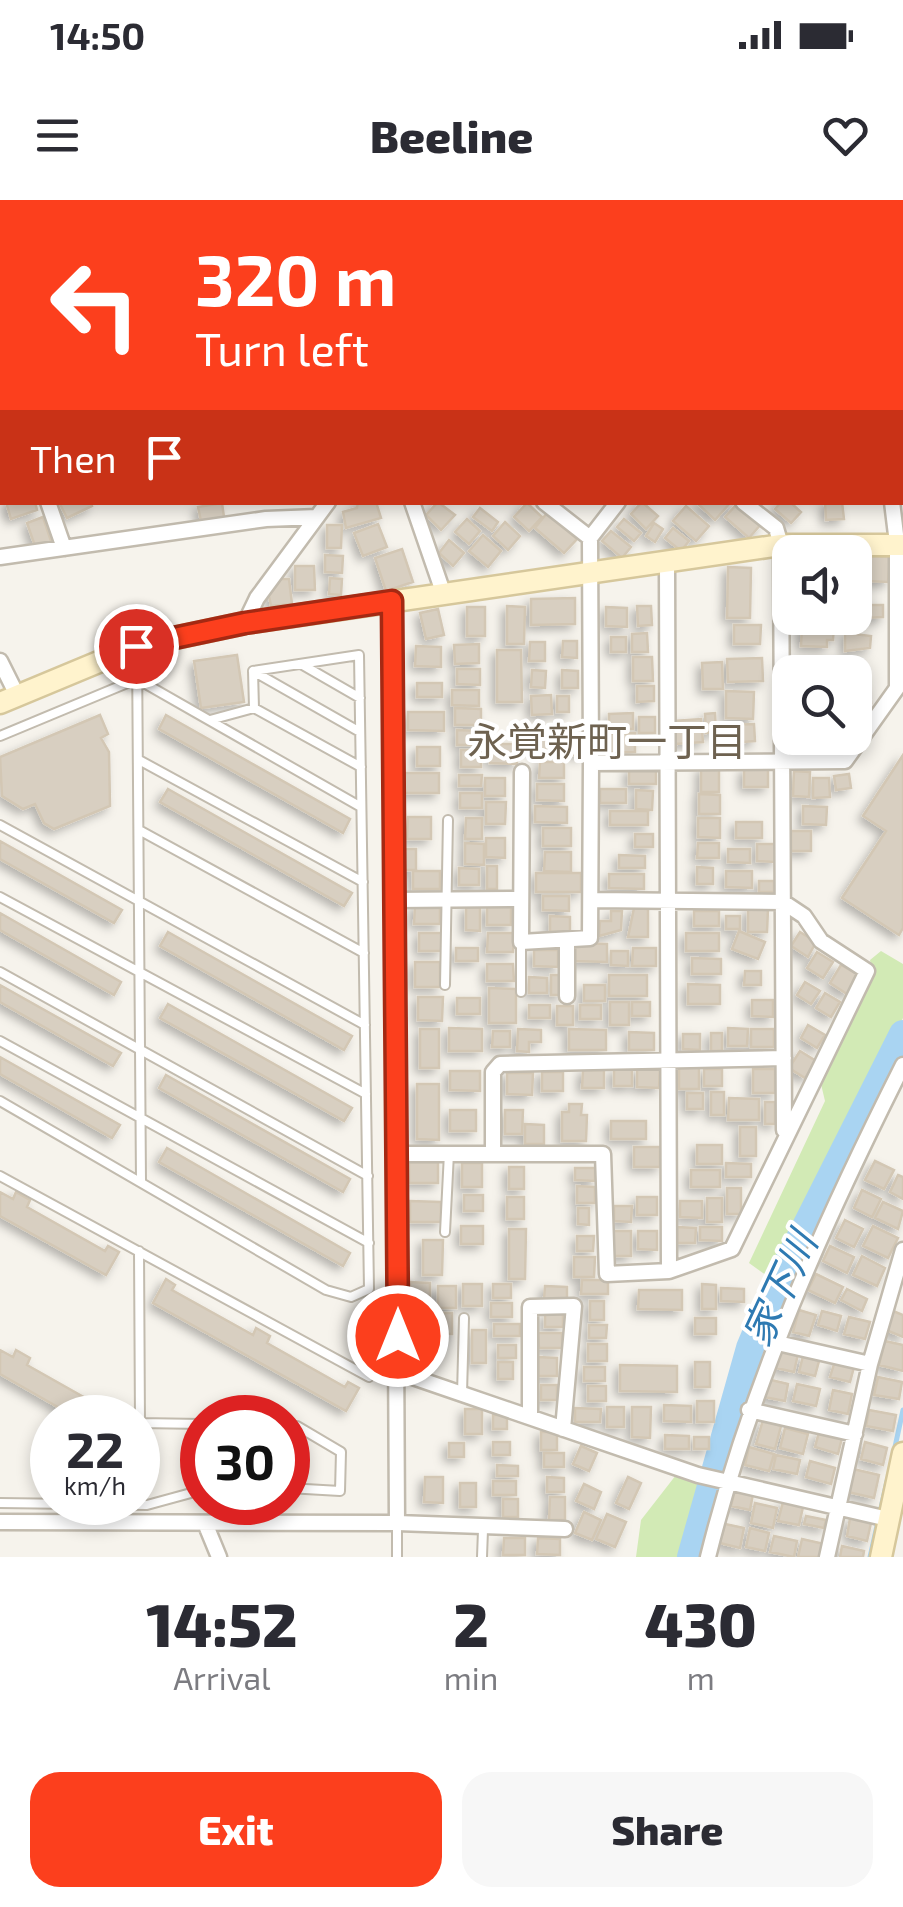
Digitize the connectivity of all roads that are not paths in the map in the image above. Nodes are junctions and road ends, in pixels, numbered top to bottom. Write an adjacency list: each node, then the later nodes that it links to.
1 (49, 505): 14 (street)
2 (326, 505): 8 (street)
3 (413, 505): 18 (street)
4 (548, 505): 10 (street)
5 (616, 505): 10 (street)
6 (747, 505): 9 (street)
7 (893, 505): 12 (street)
8 (317, 518): 14 (street); 20 (street)
9 (778, 535)
10 (590, 538): 17 (street)
11 (872, 544): 12 (street)
12 (900, 544): 33 (street)
13 (772, 546): 16 (street)
14 (64, 548): 15 (street)
15 (0, 557)
16 (667, 564): 17 (street); 35 (street)
17 (590, 575): 18 (street); 36 (street)
18 (444, 595): 19 (street)
19 (392, 601): 20 (street); 47 (street)
20 (245, 623): 22 (street)
21 (782, 635): 33 (street)
22 (136, 646): 26 (lane); 28 (street)
23 (0, 660): 28 (street)
24 (301, 664): 25 (lane); 27 (lane); 27 (lane)
25 (253, 671): 29 (lane); 31 (lane)
26 (137, 679): 30 (lane); 32 (lane); 34 (lane)
27 (360, 698): 31 (lane)
28 (9, 699)
29 (254, 708): 30 (lane); 37 (lane)
30 (210, 720): 39 (lane)
31 (360, 732): 37 (lane)
32 (0, 736)
33 (783, 758): 35 (street); 51 (street)
34 (139, 760): 42 (lane); 43 (lane)
35 (666, 762): 36 (street); 49 (street)
36 (592, 764): 48 (street)
37 (361, 767): 39 (lane)
38 (522, 772): 46 (street)
39 (362, 807): 43 (lane)
40 (448, 820): 45 (lane)
41 (0, 825): 50 (lane)
42 (139, 830): 50 (lane); 54 (lane)
43 (363, 882): 54 (lane)
44 (0, 897): 55 (lane)
45 (450, 898): 46 (street); 47 (street); 57 (lane)
46 (519, 898): 53 (street)
47 (394, 900): 72 (street)
48 (592, 900): 49 (street); 52 (street)
49 (666, 900): 51 (street); 64 (street)
50 (141, 902): 55 (lane); 60 (lane)
51 (783, 902): 63 (street); 70 (street)
52 (567, 941): 53 (street); 59 (street)
53 (521, 942): 58 (lane)
54 (364, 953): 60 (lane)
55 (139, 971): 62 (lane); 67 (lane)
56 (0, 972): 62 (lane)
57 (445, 985)
58 (521, 992)
59 (567, 996)
60 (365, 1025): 67 (lane)
61 (0, 1040): 69 (lane)
62 (140, 1050): 69 (lane); 75 (lane)
63 (784, 1058): 64 (street); 70 (street)
64 (666, 1062): 73 (street); 81 (street)
65 (903, 1065): 66 (street)
66 (899, 1084): 83 (street)
67 (366, 1094): 75 (lane)
68 (0, 1101): 76 (lane)
69 (141, 1119): 76 (lane); 78 (lane)
70 (784, 1136): 81 (street)
71 (449, 1153): 72 (street); 73 (street); 77 (lane)
72 (398, 1154): 85 (street)
73 (492, 1154): 81 (street)
74 (0, 1176): 80 (lane)
75 (368, 1176): 78 (lane)
76 (142, 1181): 78 (lane)
77 (445, 1232)
78 (369, 1243)
79 (903, 1250): 84 (street)
80 (139, 1252): 86 (lane); 88 (lane)
81 (669, 1271)
82 (464, 1318): 87 (lane)
83 (773, 1342): 84 (street); 89 (street)
84 (870, 1364): 93 (street)
85 (398, 1372): 87 (street); 104 (street)
86 (370, 1376)
87 (462, 1394): 90 (street)
88 (140, 1395)
89 (749, 1410): 93 (street); 95 (street)
90 (530, 1416): 91 (street); 91 (street)
91 (563, 1429): 95 (street)
92 (310, 1434): 96 (lane)
93 (855, 1434): 99 (street)
94 (903, 1453): 100 (street)
95 (727, 1481): 99 (street); 111 (street)
96 (310, 1489)
97 (0, 1503): 98 (lane)
98 (30, 1503)
99 (837, 1506): 100 (street); 112 (street)
100 (888, 1518): 113 (street)
101 (0, 1522): 102 (street)
102 (180, 1523)
103 (310, 1523): 104 (street)
104 (397, 1523): 106 (street); 109 (lane)
105 (205, 1525): 108 (street)
106 (483, 1530): 107 (street); 110 (lane)
107 (565, 1530)
108 (219, 1557)
109 (397, 1557)
110 (482, 1557)
111 (708, 1557)
112 (827, 1557)
113 (881, 1557)

